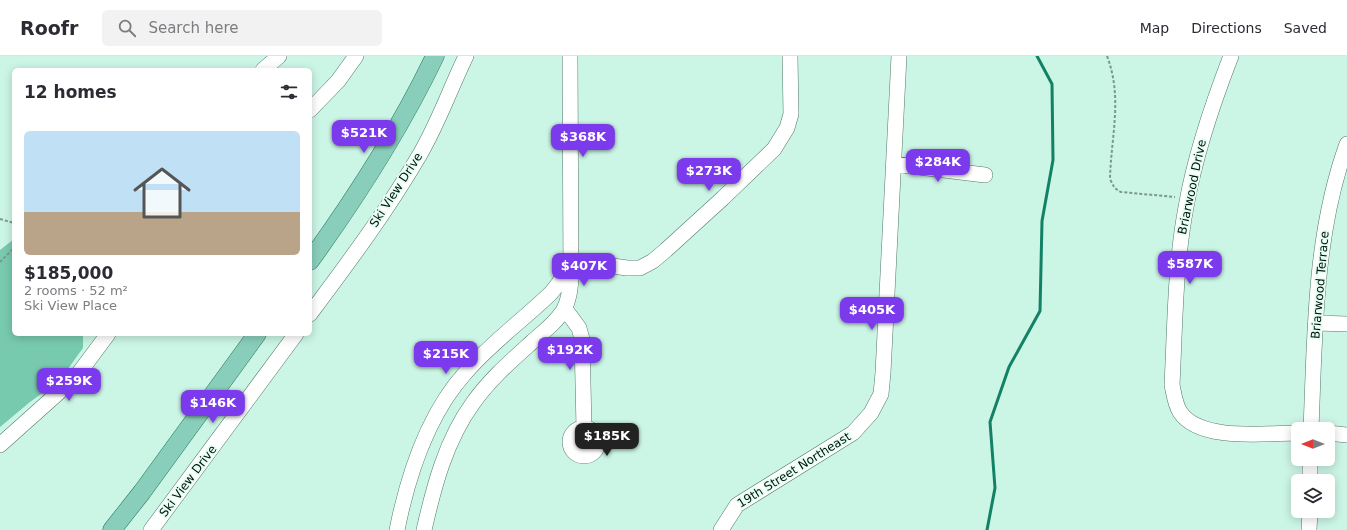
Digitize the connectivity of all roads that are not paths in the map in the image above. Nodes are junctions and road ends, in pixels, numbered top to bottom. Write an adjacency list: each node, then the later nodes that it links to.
1 (279, 56): 9 (street)
2 (356, 56): 10 (street)
3 (435, 56): 16 (main road)
4 (466, 56): 19 (street, Ski View Drive)
5 (570, 56): 17 (street)
6 (790, 56): 17 (street)
7 (899, 56): 13 (street, 19th Street Northeast)
8 (1231, 56): 27 (street, Briarwood Drive)
9 (269, 68)
10 (316, 95): 11 (street)
11 (312, 105)
12 (1347, 144): 15 (street, Briarwood Terrace)
13 (894, 164): 14 (street); 36 (street, 19th Street Northeast)
14 (985, 175)
15 (1340, 194): 20 (street, Briarwood Terrace)
16 (312, 258)
17 (571, 260): 18 (street); 34 (street)
18 (565, 308): 26 (street); 35 (street)
19 (312, 311)
20 (1316, 323): 21 (street); 25 (street, Briarwood Terrace)
21 (1347, 324)
22 (107, 336): 30 (street)
23 (256, 336): 32 (main road)
24 (295, 336): 33 (street, Ski View Drive)
25 (1311, 422)
26 (584, 428)
27 (1291, 433)
28 (1335, 434): 29 (street)
29 (1347, 435)
30 (0, 445)
31 (1310, 518): 37 (street)
32 (112, 530)
33 (151, 530)
34 (398, 530)
35 (424, 530)
36 (721, 530)
37 (1309, 530)

